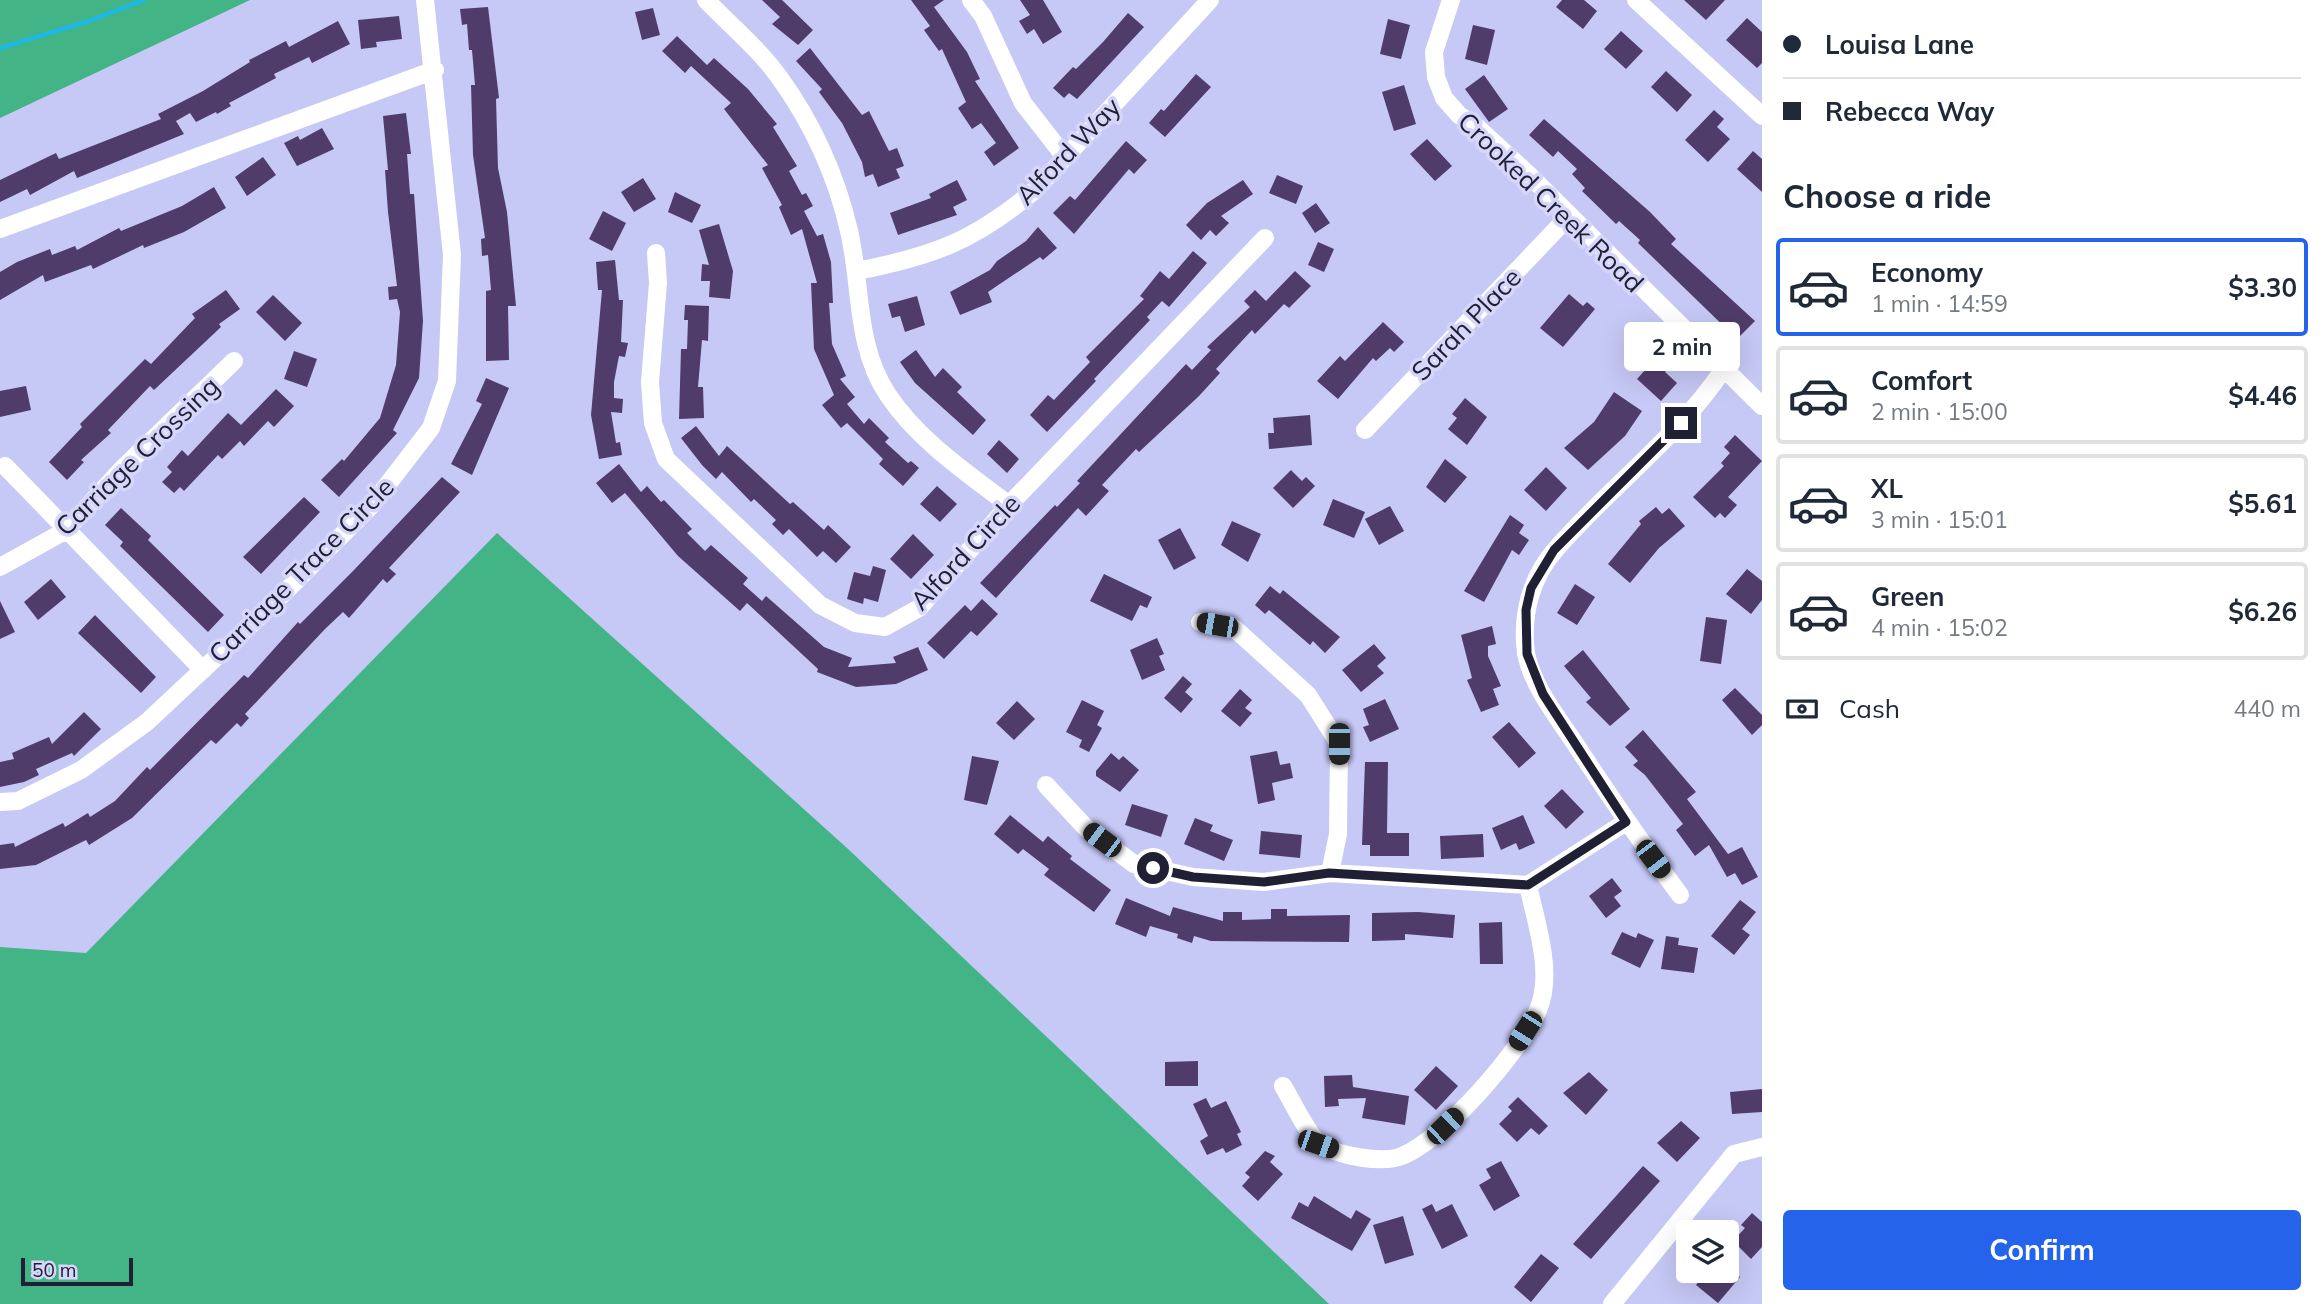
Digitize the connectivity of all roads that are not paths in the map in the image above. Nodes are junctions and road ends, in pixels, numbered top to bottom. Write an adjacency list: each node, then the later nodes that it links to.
1 (425, 0): 7 (street, Carriage Trace Circle)
2 (706, 0): 14 (street)
3 (971, 0): 9 (street)
4 (1210, 0): 9 (street, Alford Way)
5 (1451, 0): 10 (street, Crooked Creek Road)
6 (1636, 0): 8 (street)
7 (435, 70): 11 (street); 24 (street, Carriage Trace Circle)
8 (1761, 113)
9 (1065, 157): 14 (street, Alford Way)
10 (1568, 217): 16 (street, Crooked Creek Road); 18 (street, Sarah Place)
11 (0, 229)
12 (1265, 238): 20 (street, Alford Circle)
13 (656, 253): 20 (street, Alford Circle)
14 (857, 271): 20 (street)
15 (234, 361): 21 (street, Carriage Crossing)
16 (1723, 370): 17 (street, Crooked Creek Road); 27 (street)
17 (1762, 406)
18 (1365, 430)
19 (5, 466): 21 (street)
20 (1009, 505)
21 (65, 531): 22 (street, Carriage Crossing); 24 (street)
22 (0, 567)
23 (1200, 622): 28 (street)
24 (203, 670): 26 (street, Carriage Trace Circle)
25 (1046, 785): 28 (street)
26 (0, 802)
27 (1626, 822): 29 (street); 30 (street)
28 (1329, 873): 29 (street)
29 (1528, 885): 31 (street)
30 (1681, 895)
31 (1283, 1086)
32 (1762, 1147): 33 (street)
33 (1612, 1304)

